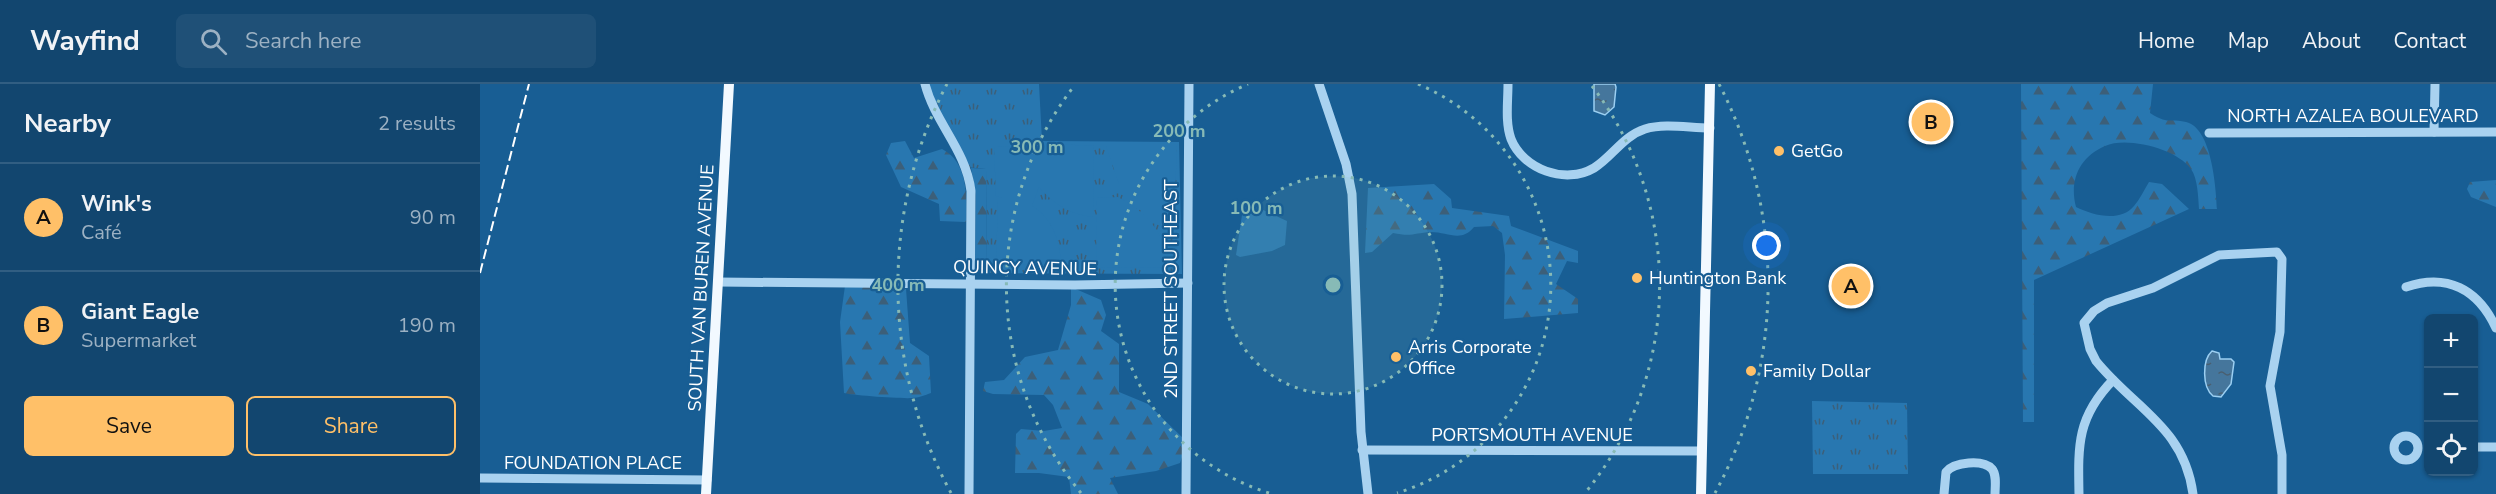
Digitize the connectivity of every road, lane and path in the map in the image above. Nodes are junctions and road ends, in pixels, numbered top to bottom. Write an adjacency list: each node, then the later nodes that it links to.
1 (729, 84): 12 (main road, SOUTH VAN BUREN AVENUE)
2 (925, 84): 14 (street)
3 (1188, 84): 13 (street, 2ND STREET SOUTHEAST)
4 (1319, 84): 22 (street)
5 (1508, 84): 8 (street)
6 (1710, 84): 8 (main road)
7 (2434, 84): 9 (street)
8 (1710, 128): 23 (main road)
9 (2434, 132): 10 (street, NORTH AZALEA BOULEVARD); 11 (street, NORTH AZALEA BOULEVARD)
10 (2496, 132)
11 (2210, 133)
12 (718, 282): 14 (street, QUINCY AVENUE); 25 (main road, SOUTH VAN BUREN AVENUE)
13 (1188, 283): 14 (street, QUINCY AVENUE); 28 (street, 2ND STREET SOUTHEAST)
14 (972, 284): 27 (street)
15 (2406, 286): 16 (street)
16 (2496, 328)
17 (2113, 380): 33 (street); 34 (street); 35 (street)
18 (2418, 447): 19 (street)
19 (2424, 447)
20 (2478, 447): 21 (street)
21 (2496, 447)
22 (1362, 450): 23 (street, PORTSMOUTH AVENUE); 29 (street)
23 (1701, 451): 30 (main road)
24 (480, 478): 25 (street, FOUNDATION PLACE)
25 (707, 480): 26 (main road, SOUTH VAN BUREN AVENUE)
26 (706, 494)
27 (969, 494)
28 (1186, 494)
29 (1368, 494)
30 (1701, 494)
31 (1944, 494): 32 (street)
32 (1995, 494)
33 (2079, 494)
34 (2193, 494)
35 (2282, 494)

